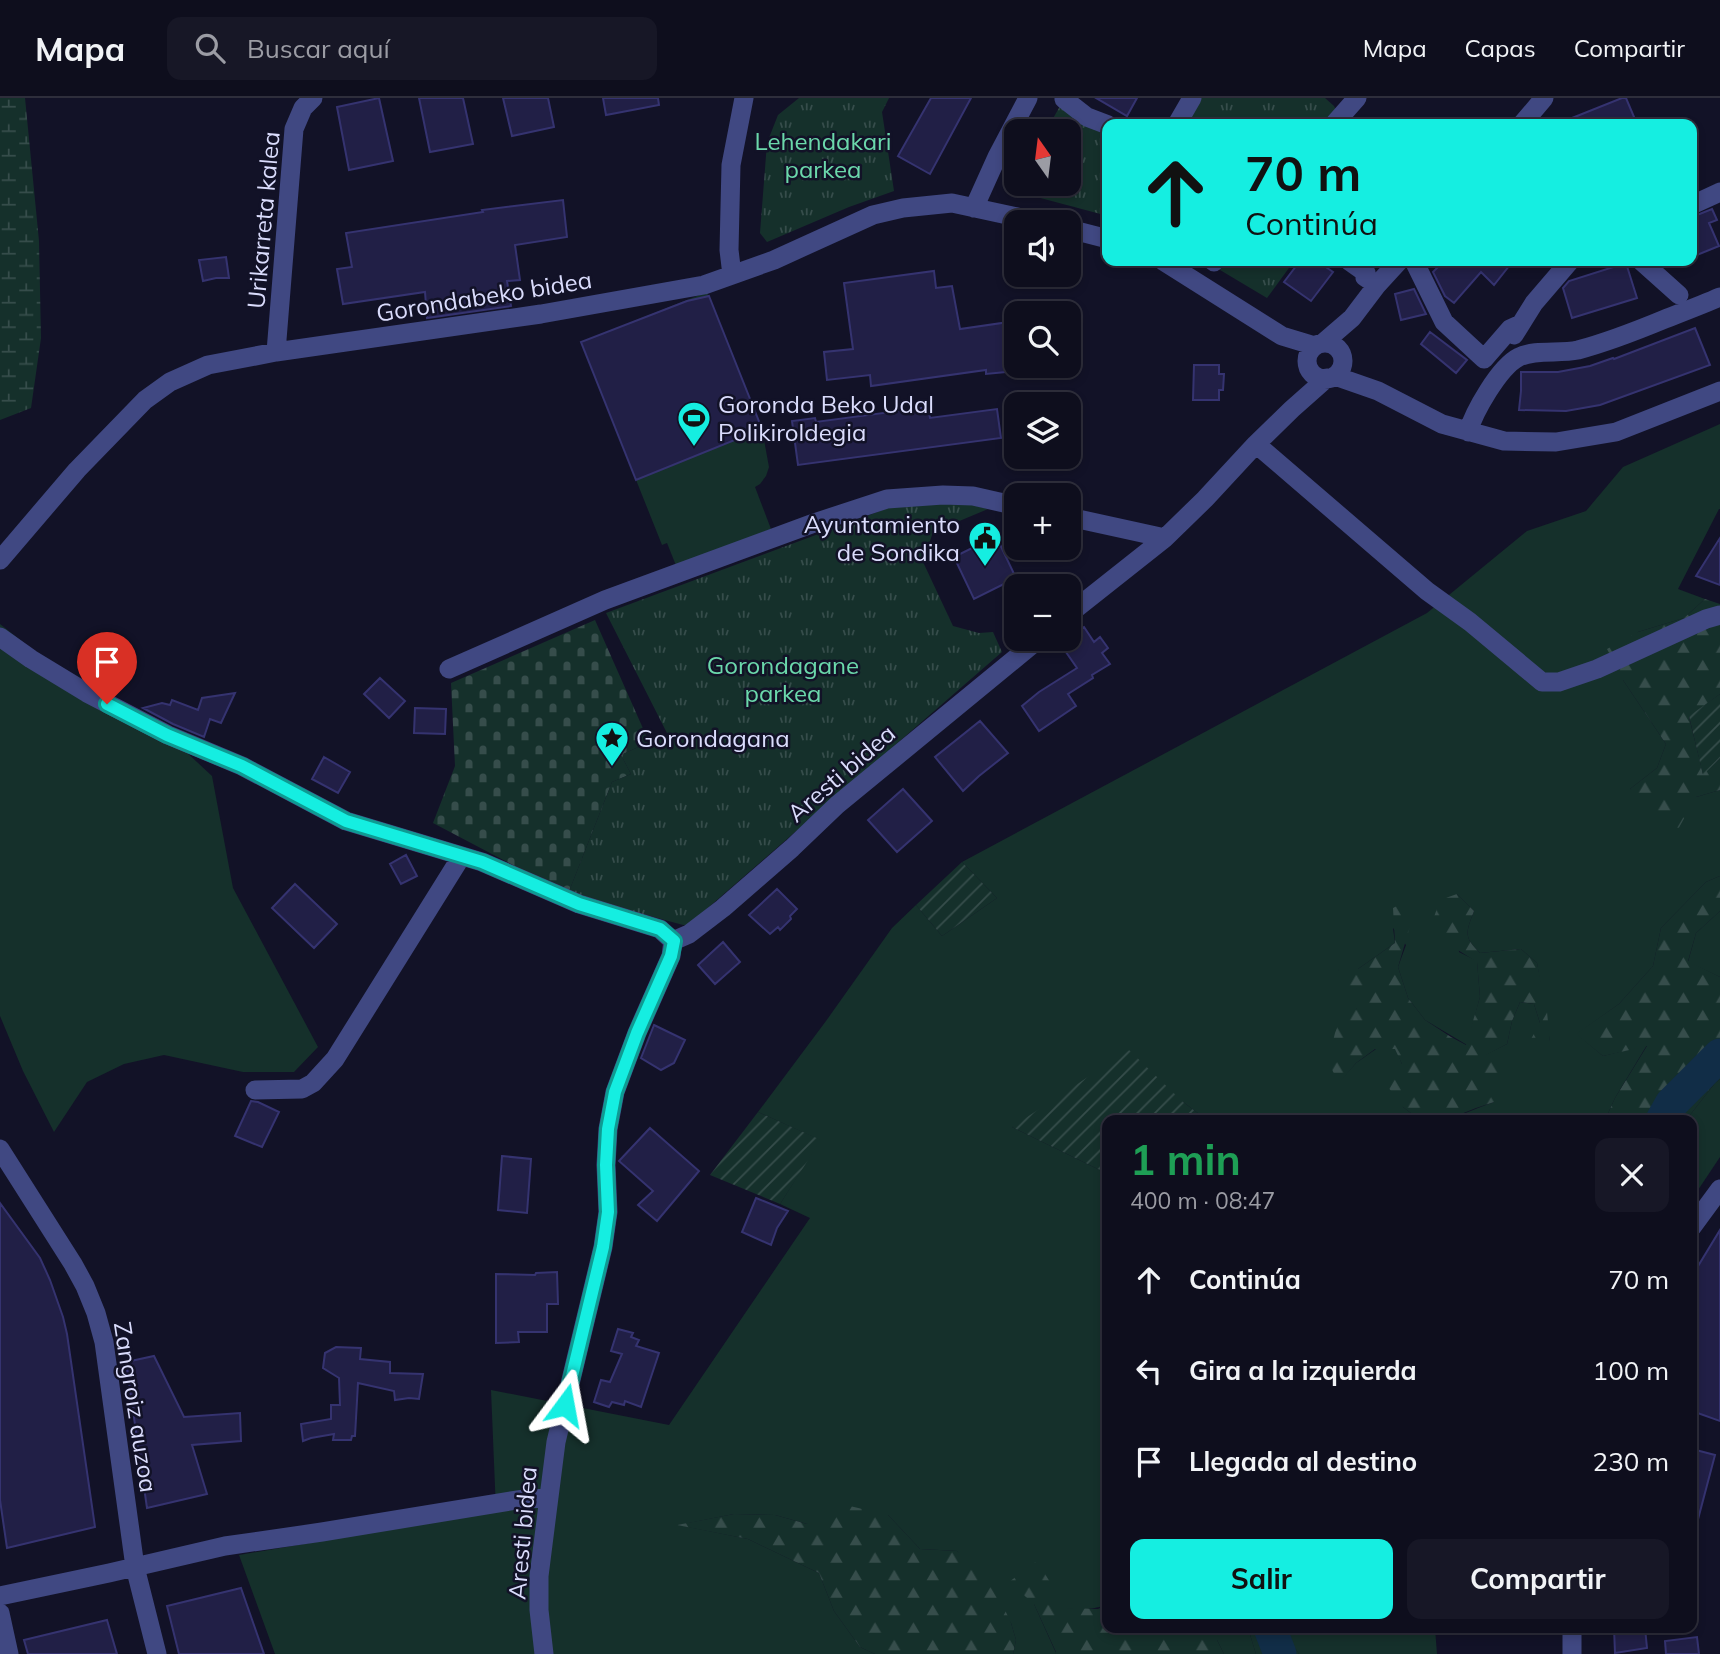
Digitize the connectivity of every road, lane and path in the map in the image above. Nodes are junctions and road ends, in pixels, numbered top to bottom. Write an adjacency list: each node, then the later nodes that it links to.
1 (744, 98): 24 (street)
2 (1028, 98): 14 (street)
3 (1192, 98): 8 (street)
4 (1357, 98): 9 (street)
5 (1544, 98): 10 (street)
6 (1064, 99): 11 (street)
7 (307, 101): 30 (street, Urikarreta kalea)
8 (1180, 119)
9 (1338, 119)
10 (1526, 119)
11 (1102, 123)
12 (1720, 192): 13 (street)
13 (1697, 203)
14 (974, 208): 15 (street, Gorondabeko bidea); 24 (street, Gorondabeko bidea)
15 (1004, 214)
16 (1081, 232): 17 (street)
17 (1102, 237)
18 (1171, 266): 31 (street)
19 (1356, 266): 25 (street)
20 (1394, 266): 25 (street)
21 (1416, 266): 28 (street)
22 (1566, 266): 28 (street)
23 (1647, 266): 26 (street)
24 (732, 275): 30 (street, Gorondabeko bidea)
25 (1377, 285): 31 (street)
26 (1679, 295)
27 (1720, 297): 33 (street)
28 (1521, 324): 29 (street)
29 (1508, 345)
30 (276, 352): 38 (street, Gorondabeko bidea)
31 (1325, 362): 33 (street); 34 (street)
32 (1720, 391): 33 (street)
33 (1468, 432)
34 (1256, 444): 37 (street); 40 (street)
35 (1004, 503): 43 (street)
36 (1081, 520): 37 (street)
37 (1165, 538): 39 (street)
38 (0, 560)
39 (1081, 604)
40 (1720, 615)
41 (0, 637): 44 (street)
42 (1024, 651): 45 (street, Aresti bidea)
43 (449, 669)
44 (461, 856): 45 (street); 46 (street)
45 (674, 941): 50 (street, Aresti bidea)
46 (255, 1090)
47 (0, 1150): 51 (street, Zangroiz auzoa)
48 (1720, 1189): 49 (street)
49 (1697, 1220)
50 (549, 1497): 51 (street); 57 (street, Aresti bidea)
51 (135, 1567): 52 (street); 56 (street, Zangroiz auzoa)
52 (0, 1596)
53 (0, 1613): 55 (street)
54 (1572, 1633): 58 (street)
55 (9, 1654)
56 (157, 1654)
57 (544, 1654)
58 (1572, 1654)

